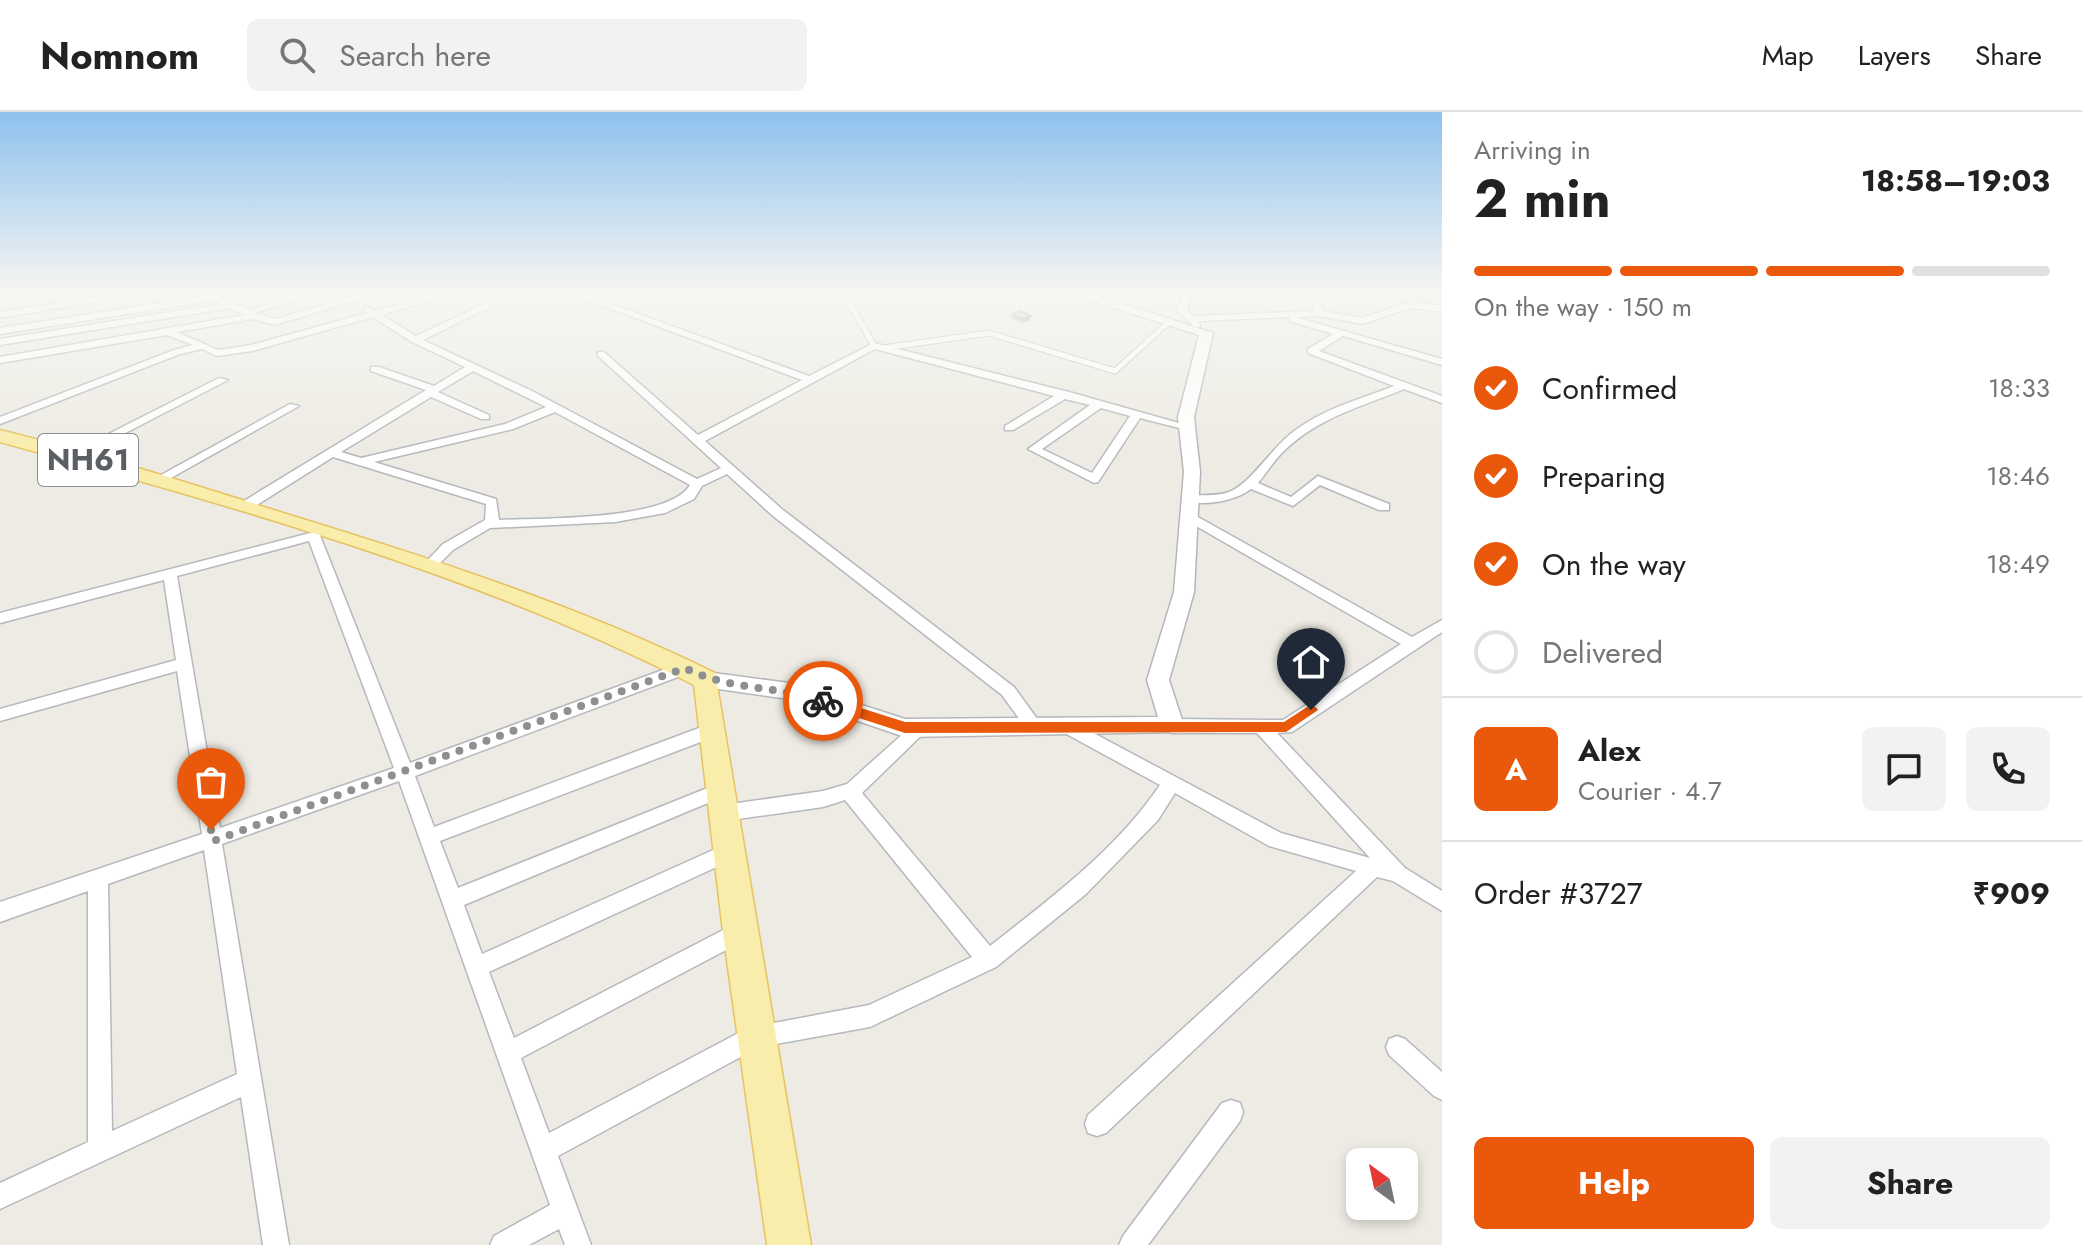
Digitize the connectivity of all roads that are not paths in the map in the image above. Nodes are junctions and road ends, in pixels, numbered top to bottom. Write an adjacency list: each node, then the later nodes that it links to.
1 (85, 346): 14 (street)
2 (203, 346): 3 (street); 29 (street)
3 (260, 346)
4 (427, 346): 16 (street)
5 (717, 346): 19 (street)
6 (887, 346): 12 (lane)
7 (1032, 346): 8 (lane)
8 (1153, 346)
9 (1188, 346): 30 (street)
10 (1320, 346): 20 (street)
11 (1383, 346): 15 (street)
12 (878, 347): 19 (street); 22 (street)
13 (601, 354): 33 (street)
14 (0, 360)
15 (1442, 362)
16 (472, 367): 21 (street); 26 (street)
17 (375, 369): 21 (street)
18 (223, 380): 35 (street)
19 (810, 380): 33 (street)
20 (1405, 385): 23 (street); 40 (street)
21 (431, 390): 28 (street); 34 (street)
22 (1065, 394): 24 (street); 31 (street)
23 (1442, 400)
24 (1099, 404): 27 (street); 27 (street)
25 (294, 406): 38 (street)
26 (554, 408): 36 (street); 39 (street)
27 (1137, 414): 30 (street)
28 (485, 417)
29 (0, 421)
30 (1187, 427): 42 (street)
31 (1009, 428)
32 (0, 436): 35 (main road, NH61)
33 (696, 441): 37 (street)
34 (331, 453): 36 (street); 41 (street)
35 (71, 456): 38 (main road, NH61)
36 (361, 462): 44 (street)
37 (728, 469): 39 (street); 55 (street)
38 (158, 480): 41 (main road, NH61)
39 (697, 484): 44 (street)
40 (1251, 485): 42 (street); 43 (street)
41 (244, 507): 45 (main road, NH61)
42 (1190, 507): 49 (street); 54 (street)
43 (1384, 507)
44 (492, 524): 45 (street)
45 (429, 566): 51 (main road, NH61)
46 (170, 574): 47 (street); 50 (street); 59 (street)
47 (0, 618)
48 (1442, 625): 49 (street)
49 (1412, 644): 56 (street)
50 (184, 663): 52 (street); 64 (street)
51 (696, 674): 57 (street); 58 (main road); 59 (street)
52 (0, 715)
53 (1067, 726): 54 (street); 55 (street); 60 (street)
54 (1172, 726): 56 (street)
55 (1035, 727): 57 (street)
56 (1261, 727): 67 (street)
57 (921, 728): 61 (street)
58 (713, 730): 62 (main road); 63 (street)
59 (405, 772): 63 (street); 64 (street)
60 (1171, 784): 66 (street); 73 (street)
61 (849, 791): 62 (street); 73 (street)
62 (723, 801): 65 (main road); 69 (street)
63 (429, 837): 69 (street)
64 (213, 841): 68 (street); 78 (street)
65 (729, 852): 72 (main road); 74 (street)
66 (1374, 867): 67 (street); 81 (street)
67 (1398, 874): 70 (street)
68 (98, 879): 71 (street); 82 (street)
69 (452, 900): 74 (street)
70 (1442, 902)
71 (0, 912)
72 (740, 932): 75 (main road); 77 (street)
73 (988, 960): 75 (street)
74 (477, 967): 77 (street)
75 (756, 1036): 83 (street); 89 (main road)
76 (1397, 1047): 79 (street)
77 (508, 1053): 83 (street)
78 (250, 1080): 82 (street); 86 (street)
79 (1442, 1088)
80 (1231, 1112): 90 (street)
81 (1097, 1124)
82 (100, 1150): 84 (street)
83 (543, 1150): 85 (street)
84 (0, 1196)
85 (565, 1211): 87 (street); 88 (street)
86 (276, 1245)
87 (503, 1245)
88 (578, 1245)
89 (789, 1245)
90 (1132, 1245)

